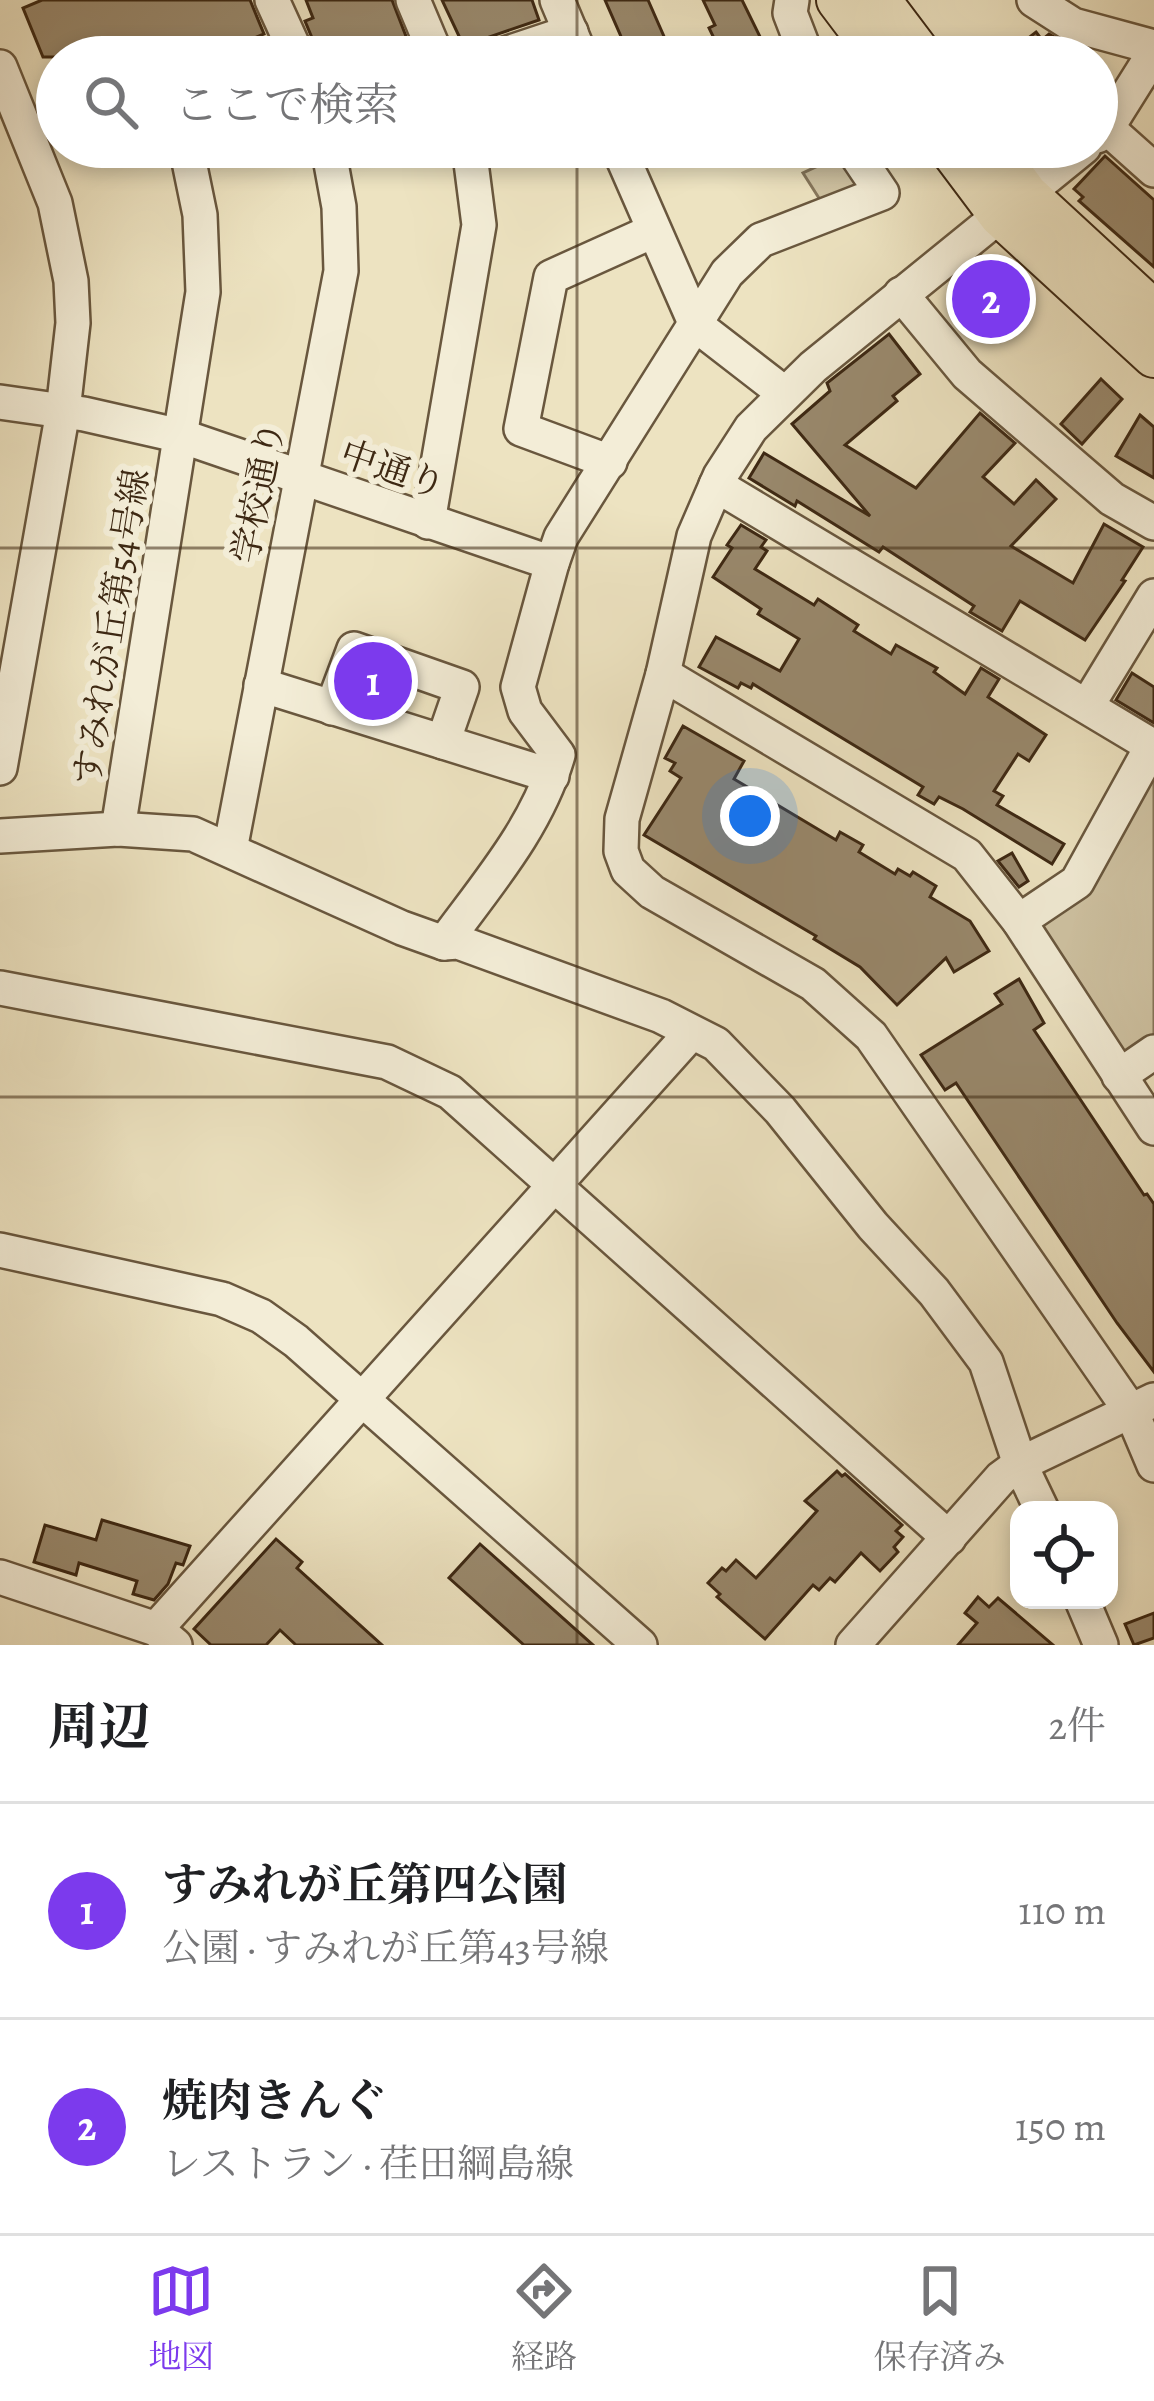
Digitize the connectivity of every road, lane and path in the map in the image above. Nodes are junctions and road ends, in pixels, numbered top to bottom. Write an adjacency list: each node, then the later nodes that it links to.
1 (272, 0): 8 (street)
2 (413, 0): 9 (street)
3 (557, 0): 10 (street)
4 (792, 0): 11 (street)
5 (838, 0): 12 (main road)
6 (879, 0): 13 (main road)
7 (1034, 0): 14 (street)
8 (288, 36)
9 (428, 36)
10 (572, 36)
11 (799, 36)
12 (865, 36)
13 (906, 36)
14 (1109, 36)
15 (1118, 39): 16 (street)
16 (1154, 50): 18 (street)
17 (0, 67): 19 (street)
18 (1118, 104)
19 (36, 128)
20 (1118, 150): 30 (street)
21 (50, 168): 39 (street)
22 (192, 168): 40 (street, すみれが丘第54号線)
23 (332, 168): 42 (street, 学校通り)
24 (472, 168): 44 (street)
25 (627, 168): 32 (street)
26 (866, 168): 35 (street)
27 (973, 168): 31 (main road)
28 (999, 168): 31 (main road)
29 (1059, 168): 31 (street)
30 (1154, 170)
31 (1014, 205): 33 (street); 34 (main road); 36 (main road)
32 (653, 232): 35 (street); 41 (street)
33 (901, 294): 37 (street); 45 (street)
34 (1154, 312)
35 (695, 325): 37 (street); 41 (street)
36 (1154, 356)
37 (784, 393): 43 (street)
38 (0, 402): 39 (street, 中通り)
39 (63, 411): 40 (street, 中通り); 50 (street)
40 (181, 436): 42 (street, 中通り); 57 (street, すみれが丘第54号線)
41 (610, 462): 46 (street)
42 (299, 479): 44 (street, 中通り); 49 (street, 学校通り)
43 (716, 485): 48 (street); 51 (street)
44 (428, 522): 46 (street, 中通り)
45 (1154, 523)
46 (552, 563): 56 (street)
47 (1154, 596): 51 (street)
48 (663, 674): 60 (street); 70 (street)
49 (261, 685): 52 (street); 59 (street, 学校通り)
50 (6, 699): 55 (street)
51 (1087, 706): 54 (street)
52 (332, 708): 53 (street); 53 (street)
53 (443, 742): 56 (street)
54 (1153, 747): 60 (street)
55 (0, 768)
56 (552, 776): 61 (street)
57 (118, 830): 58 (street); 59 (street)
58 (0, 836)
59 (230, 850): 61 (street)
60 (1019, 921): 65 (street)
61 (444, 943): 63 (street)
62 (0, 988): 67 (street)
63 (692, 1033): 67 (street); 71 (street)
64 (1154, 1052): 65 (street)
65 (1119, 1076): 66 (street)
66 (1154, 1128)
67 (556, 1186): 69 (street); 74 (street)
68 (0, 1250): 69 (street)
69 (362, 1403): 77 (street); 78 (street)
70 (1143, 1407): 71 (street); 72 (street)
71 (1020, 1464): 73 (street); 74 (street)
72 (1154, 1465)
73 (1038, 1501)
74 (949, 1538): 79 (street)
75 (0, 1577): 77 (street)
76 (1086, 1609): 80 (street)
77 (166, 1637)
78 (640, 1645)
79 (853, 1645)
80 (1101, 1645)

